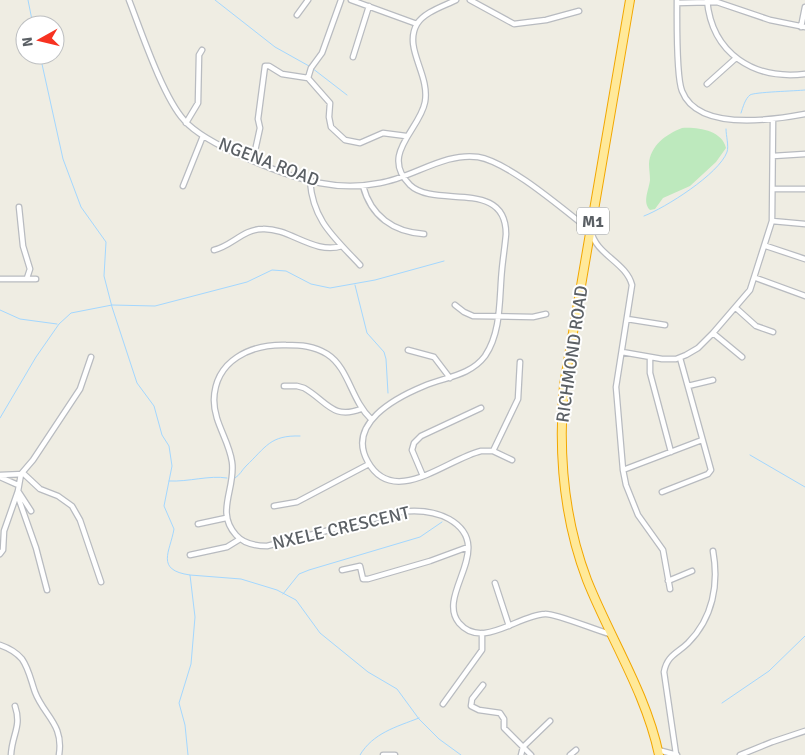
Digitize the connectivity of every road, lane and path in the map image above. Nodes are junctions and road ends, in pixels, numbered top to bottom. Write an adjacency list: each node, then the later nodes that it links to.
1 (129, 0): 24 (street, NGENA ROAD)
2 (308, 0): 13 (street)
3 (341, 0): 20 (street)
4 (353, 0): 10 (street)
5 (456, 0): 14 (street)
6 (470, 0): 12 (street)
7 (630, 0): 39 (highway, RICHMOND ROAD / M1)
8 (707, 1): 9 (street); 15 (street); 18 (street)
9 (677, 2): 23 (street)
10 (369, 6): 14 (street); 17 (street)
11 (805, 7): 15 (street)
12 (579, 11)
13 (297, 15)
14 (417, 24): 26 (street)
15 (803, 27)
16 (202, 50): 24 (street)
17 (353, 57)
18 (736, 58): 19 (street); 21 (street)
19 (805, 74)
20 (308, 78): 26 (street); 29 (street)
21 (707, 84)
22 (805, 114): 23 (street)
23 (773, 120): 28 (street)
24 (186, 123): 25 (street, NGENA ROAD)
25 (203, 136): 29 (street, NGENA ROAD); 32 (street)
26 (406, 136): 30 (street)
27 (805, 154): 28 (street)
28 (773, 156): 34 (street)
29 (253, 160): 31 (street, NGENA ROAD)
30 (403, 177): 33 (street, NGENA ROAD); 39 (street, NGENA ROAD); 54 (street)
31 (310, 181): 33 (street, NGENA ROAD); 41 (street)
32 (183, 186)
33 (363, 186): 40 (street)
34 (773, 189): 35 (street); 37 (street)
35 (805, 189)
36 (19, 207): 46 (street)
37 (772, 221): 38 (street); 42 (street)
38 (805, 224)
39 (591, 231): 55 (street); 102 (highway, RICHMOND ROAD / M1)
40 (424, 234)
41 (342, 246): 43 (street); 45 (street)
42 (766, 246): 44 (street); 47 (street)
43 (214, 250)
44 (805, 259)
45 (360, 265)
46 (26, 278): 48 (street); 49 (street)
47 (756, 278): 50 (street); 52 (street)
48 (0, 279)
49 (36, 279)
50 (805, 296)
51 (456, 305): 54 (street)
52 (736, 308): 57 (street); 58 (street)
53 (546, 314): 54 (street)
54 (499, 316): 66 (street)
55 (627, 319): 56 (street); 60 (street)
56 (664, 325)
57 (773, 332)
58 (713, 333): 62 (street); 64 (street)
59 (408, 350): 66 (street)
60 (622, 352): 63 (street); 78 (street)
61 (91, 357): 79 (street)
62 (742, 357)
63 (650, 358): 64 (street); 75 (street)
64 (680, 358): 69 (street)
65 (520, 362): 74 (street)
66 (450, 378): 72 (street)
67 (713, 380): 69 (street)
68 (284, 386): 70 (street)
69 (688, 386): 73 (street)
70 (361, 408): 72 (street); 86 (street)
71 (481, 408): 81 (street)
72 (371, 419): 77 (street)
73 (702, 440): 75 (street); 83 (street)
74 (493, 451): 76 (street); 81 (street)
75 (671, 452): 78 (street)
76 (512, 460)
77 (369, 464): 81 (street); 84 (street)
78 (623, 470): 96 (street)
79 (21, 474): 80 (street); 82 (street); 95 (street)
80 (0, 476): 82 (street)
81 (423, 476)
82 (18, 490): 85 (street); 91 (street); 98 (street)
83 (662, 492)
84 (274, 506)
85 (31, 512)
86 (226, 518): 87 (street); 88 (street)
87 (198, 524)
88 (240, 539): 89 (street, NXELE CRESCENT); 92 (street)
89 (468, 547): 93 (street); 101 (street)
90 (713, 552): 119 (street)
91 (0, 554)
92 (190, 554)
93 (342, 570)
94 (692, 571): 96 (street)
95 (100, 582)
96 (668, 582): 99 (street)
97 (495, 583): 100 (street)
98 (47, 590)
99 (670, 590)
100 (509, 626): 101 (street); 102 (street)
101 (482, 633): 105 (street)
102 (612, 634): 111 (highway, RICHMOND ROAD / M1)
103 (0, 645): 113 (street)
104 (483, 685): 109 (street)
105 (443, 704)
106 (15, 706): 112 (street)
107 (550, 722): 109 (street)
108 (805, 732): 120 (street)
109 (523, 747): 116 (street); 117 (street)
110 (576, 750): 118 (street)
111 (659, 753): 119 (street)
112 (11, 755)
113 (59, 755)
114 (383, 755): 115 (street)
115 (395, 755)
116 (520, 755)
117 (531, 755)
118 (570, 755)
119 (677, 755)
120 (740, 755)

